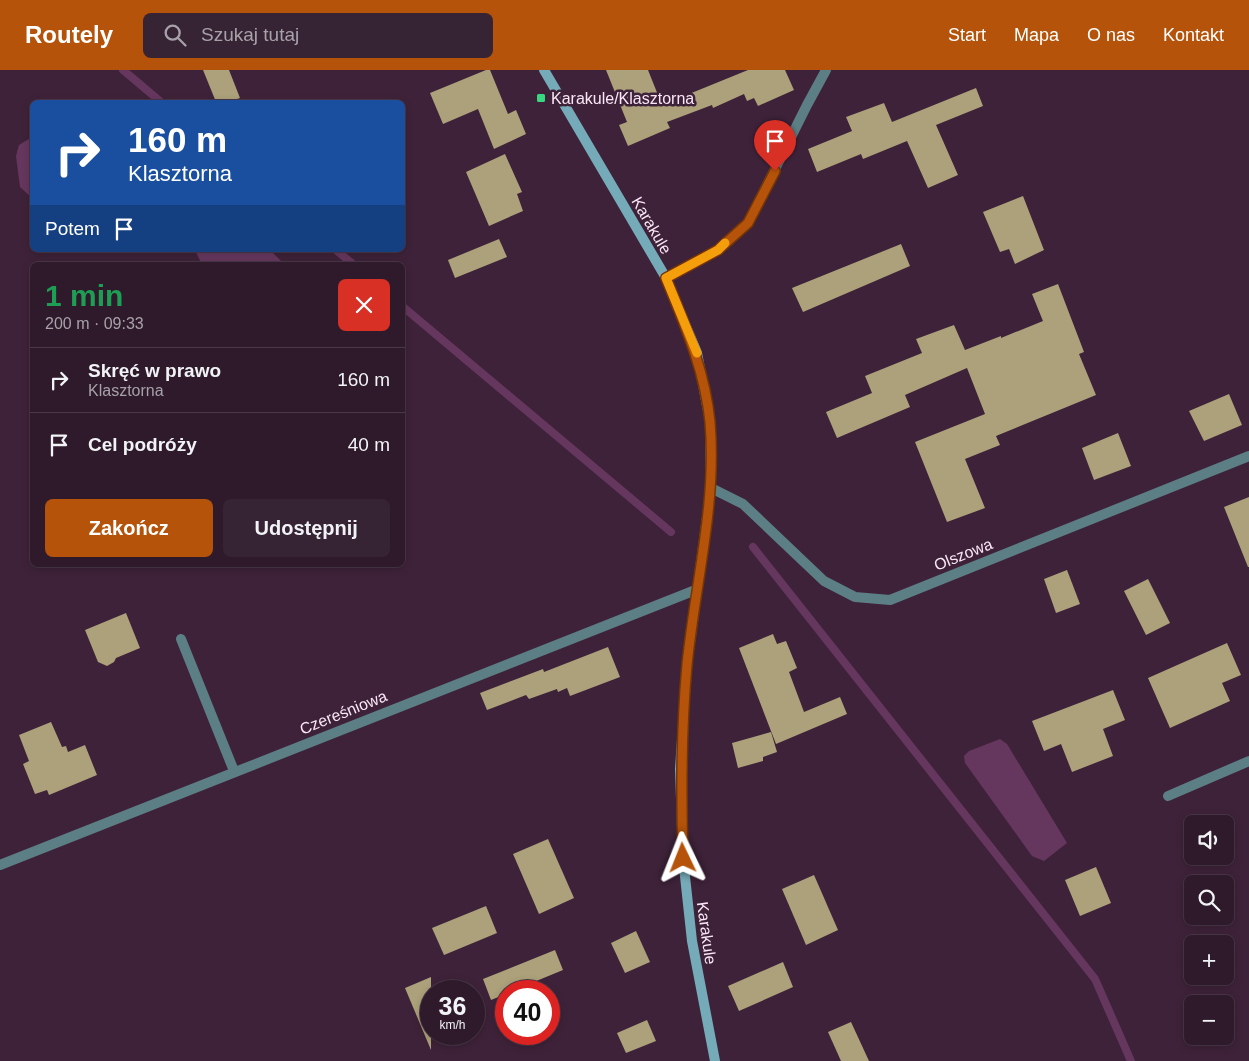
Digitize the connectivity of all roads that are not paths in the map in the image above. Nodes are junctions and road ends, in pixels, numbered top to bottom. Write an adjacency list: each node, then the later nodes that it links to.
1 (544, 70): 3 (street, Karakule)
2 (826, 70): 3 (street)
3 (666, 278): 5 (street, Karakule)
4 (1249, 456): 5 (street, Olszowa)
5 (711, 488): 6 (street, Karakule)
6 (698, 589): 9 (street, Czereśniowa); 12 (street, Karakule)
7 (181, 639): 9 (street)
8 (1249, 761): 10 (street)
9 (234, 772): 11 (street, Czereśniowa)
10 (1168, 796)
11 (0, 865)
12 (715, 1061)

